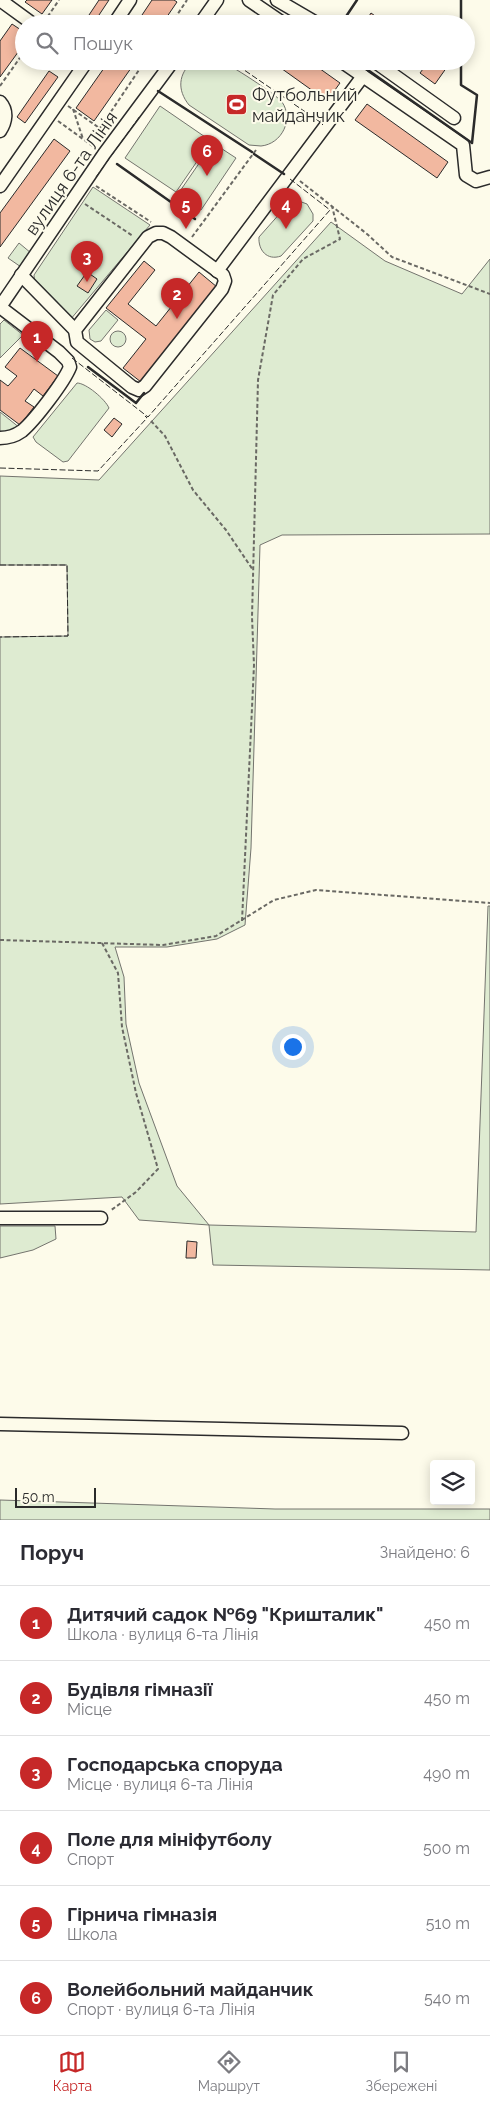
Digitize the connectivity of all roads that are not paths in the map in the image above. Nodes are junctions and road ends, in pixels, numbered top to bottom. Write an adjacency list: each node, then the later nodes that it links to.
1 (0, 0): 6 (street)
2 (130, 0): 7 (street)
3 (249, 0): 9 (street)
4 (277, 0): 10 (street)
5 (211, 2): 8 (street)
6 (21, 15)
7 (120, 15)
8 (204, 15)
9 (271, 15)
10 (303, 15)
11 (81, 70): 20 (street)
12 (165, 70): 22 (street, вулиця 6-та Лінія)
13 (354, 70): 15 (street)
14 (387, 70): 17 (street)
15 (363, 76): 19 (street); 21 (street)
16 (0, 102): 18 (street)
17 (454, 118)
18 (0, 131)
19 (490, 177)
20 (0, 186)
21 (217, 271): 24 (street); 24 (street)
22 (21, 275): 23 (street, вулиця 6-та Лінія); 24 (street)
23 (0, 306): 25 (street)
24 (76, 330)
25 (0, 438)
26 (0, 1218): 27 (street)
27 (100, 1218)
28 (0, 1424): 29 (street)
29 (402, 1434)

